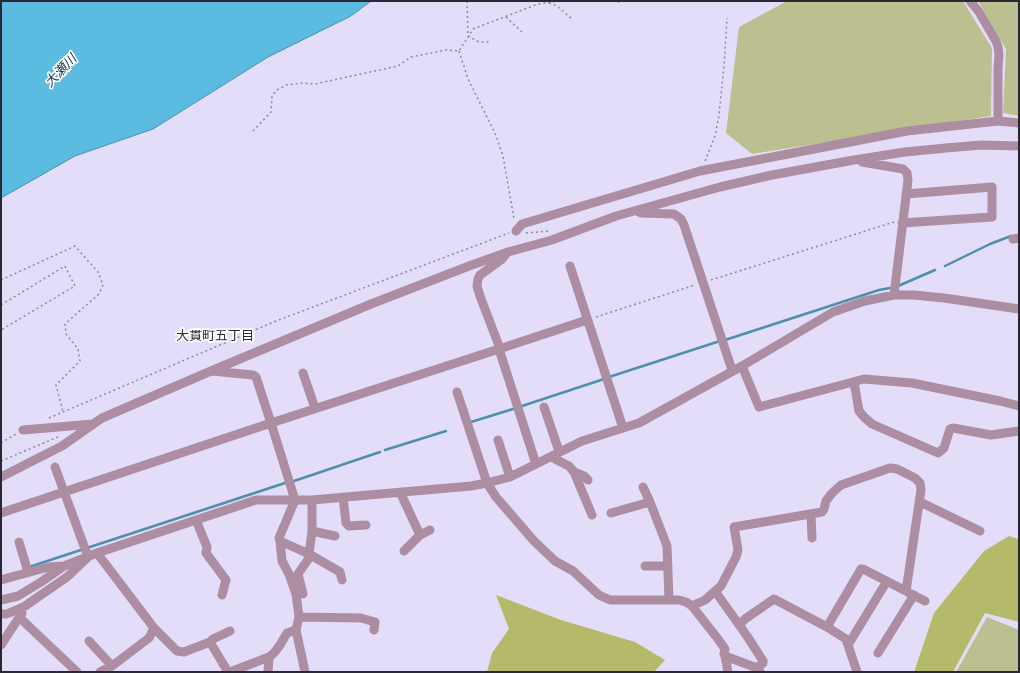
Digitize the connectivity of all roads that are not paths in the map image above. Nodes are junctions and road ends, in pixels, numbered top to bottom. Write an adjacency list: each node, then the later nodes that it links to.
1 (970, 1): 2 (street)
2 (998, 121): 3 (street); 9 (street)
3 (1019, 123)
4 (1019, 146): 5 (street)
5 (854, 160): 6 (street); 7 (street)
6 (906, 194): 8 (street); 8 (street)
7 (636, 210): 10 (street); 17 (street)
8 (902, 221): 12 (street)
9 (516, 230)
10 (508, 252): 15 (street); 18 (street)
11 (570, 266): 14 (street)
12 (894, 295): 13 (street); 16 (street)
13 (1019, 309)
14 (587, 320): 15 (street); 27 (street)
15 (499, 350): 24 (street); 33 (street)
16 (742, 366): 17 (street); 20 (street)
17 (732, 370): 27 (street)
18 (211, 371): 25 (street); 26 (street)
19 (304, 373): 24 (street)
20 (854, 382): 22 (street); 29 (street)
21 (457, 392): 39 (street)
22 (1019, 406)
23 (544, 407): 31 (street)
24 (315, 408): 25 (street)
25 (271, 422): 41 (street); 44 (street)
26 (94, 424): 28 (street); 36 (street)
27 (623, 428): 31 (street)
28 (23, 430)
29 (1019, 431)
30 (498, 440): 37 (street)
31 (559, 451): 32 (street)
32 (551, 457): 33 (street); 35 (street)
33 (536, 464): 37 (street)
34 (55, 467): 41 (street)
35 (574, 472): 38 (street); 51 (street)
36 (1, 477)
37 (510, 477): 39 (street)
38 (588, 480)
39 (487, 483): 42 (street); 78 (street)
40 (643, 487): 46 (street)
41 (64, 492): 48 (street); 65 (street)
42 (400, 492): 43 (street); 57 (street)
43 (343, 497): 45 (street); 53 (street)
44 (295, 500): 45 (street); 52 (street); 60 (street)
45 (312, 500): 55 (street)
46 (650, 502): 49 (street); 68 (street)
47 (920, 502): 50 (street); 56 (street); 74 (street)
48 (1, 513)
49 (611, 513)
50 (811, 514): 59 (street); 73 (street)
51 (592, 515)
52 (196, 520): 63 (street); 76 (street)
53 (366, 525)
54 (430, 530): 57 (street)
55 (312, 531): 58 (street); 64 (street)
56 (980, 531)
57 (420, 535): 62 (street)
58 (335, 536)
59 (812, 538)
60 (280, 541): 64 (street); 84 (street)
61 (19, 542): 69 (street)
62 (404, 551)
63 (97, 553): 65 (street); 86 (street)
64 (309, 554): 71 (street); 75 (street)
65 (88, 557): 66 (street); 80 (street)
66 (64, 566): 69 (street); 77 (street)
67 (645, 566): 68 (street)
68 (668, 566): 78 (street)
69 (28, 572): 70 (street)
70 (1, 580)
71 (342, 580)
72 (887, 581): 74 (street); 87 (street); 94 (street)
73 (715, 591): 81 (street); 85 (street)
74 (910, 593): 79 (street); 95 (street)
75 (303, 594)
76 (222, 595)
77 (1, 600)
78 (669, 600): 81 (street)
79 (925, 601)
80 (25, 606): 82 (street); 83 (street)
81 (692, 606): 96 (street)
82 (1, 614)
83 (19, 617): 93 (street); 100 (street)
84 (299, 617): 88 (street); 89 (street)
85 (739, 625): 87 (street); 99 (street)
86 (154, 628): 92 (street); 98 (street)
87 (826, 628): 94 (street)
88 (296, 630): 97 (street); 104 (street)
89 (374, 630)
90 (230, 631): 92 (street)
91 (89, 641): 98 (street)
92 (210, 642): 102 (street)
93 (1, 645)
94 (848, 645): 106 (street)
95 (878, 653)
96 (725, 656): 99 (street); 105 (street)
97 (269, 657): 102 (street); 103 (street)
98 (112, 666): 101 (street)
99 (758, 670)
100 (77, 672)
101 (100, 672)
102 (229, 672)
103 (268, 672)
104 (305, 672)
105 (728, 672)
106 (857, 672)

